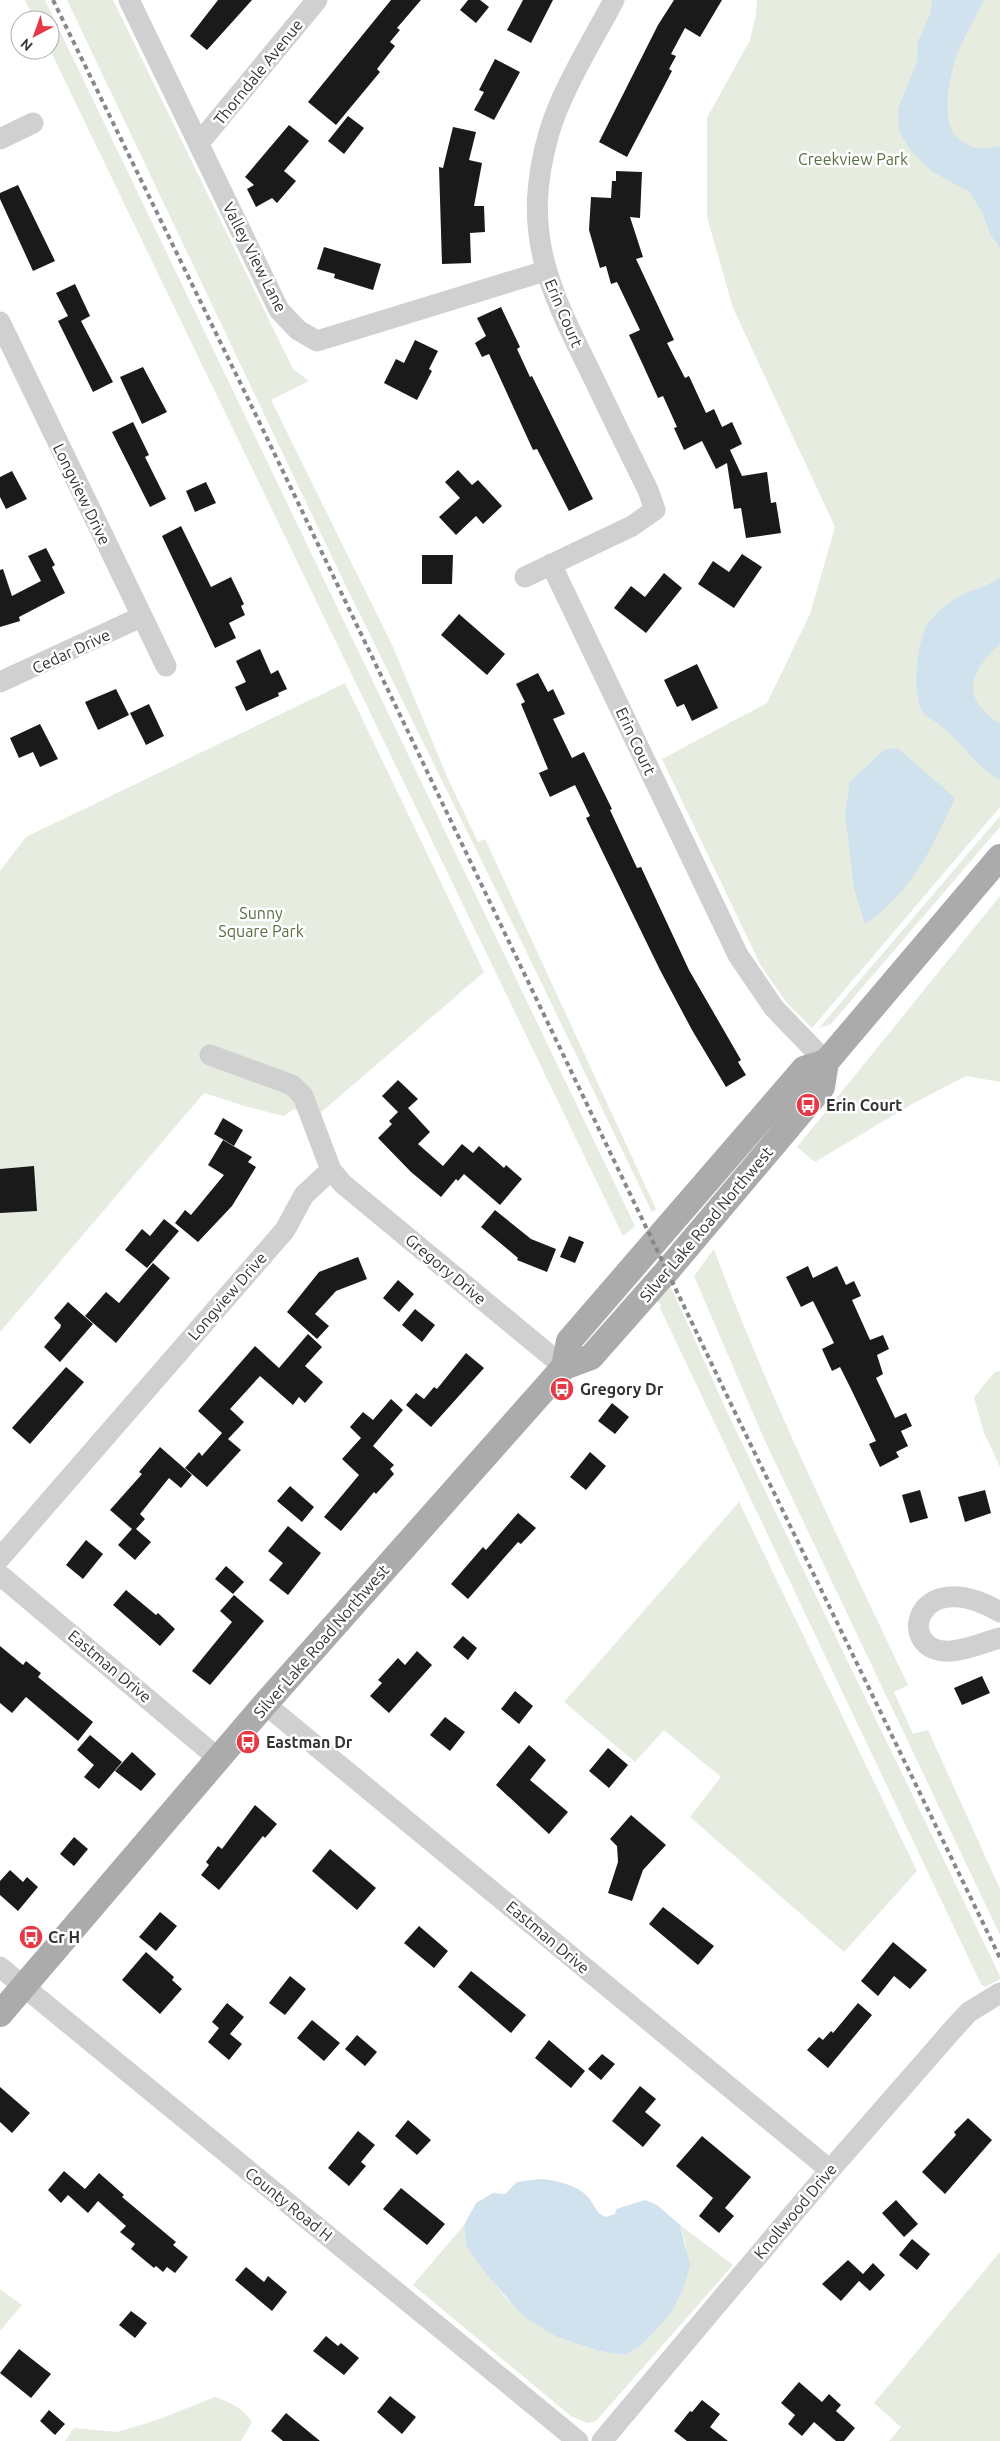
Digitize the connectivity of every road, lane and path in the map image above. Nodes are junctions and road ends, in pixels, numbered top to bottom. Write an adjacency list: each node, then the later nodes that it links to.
1 (130, 0): 6 (street, Valley View Lane)
2 (317, 0): 6 (street, Thorndale Avenue)
3 (614, 0): 7 (street, Erin Court)
4 (33, 123): 5 (street)
5 (0, 138)
6 (199, 143): 7 (street, Valley View Lane)
7 (545, 271): 9 (street, Erin Court)
8 (0, 322): 11 (street, Longview Drive)
9 (551, 564): 10 (street, Erin Court); 16 (street, Erin Court)
10 (525, 577)
11 (141, 617): 12 (street, Longview Drive); 13 (street, Cedar Drive)
12 (166, 666)
13 (0, 682)
14 (1000, 857): 16 (main road, Silver Lake Road Northwest)
15 (210, 1055): 17 (street)
16 (826, 1062): 18 (main road, Silver Lake Road Northwest)
17 (331, 1170): 18 (street, Gregory Drive); 19 (street, Longview Drive)
18 (564, 1367): 23 (main road, Silver Lake Road Northwest)
19 (0, 1558)
20 (0, 1575): 24 (street, Eastman Drive)
21 (1000, 1612): 22 (street)
22 (1000, 1638)
23 (266, 1704): 24 (main road, Silver Lake Road Northwest); 29 (street, Eastman Drive)
24 (219, 1758): 26 (main road, Silver Lake Road Northwest)
25 (0, 1967): 26 (street, County Road H)
26 (23, 1987): 28 (main road, Silver Lake Road Northwest); 30 (street, County Road H)
27 (1000, 1993): 29 (street, Knollwood Drive)
28 (0, 2014)
29 (830, 2170): 31 (street, Knollwood Drive)
30 (578, 2441)
31 (602, 2441)

